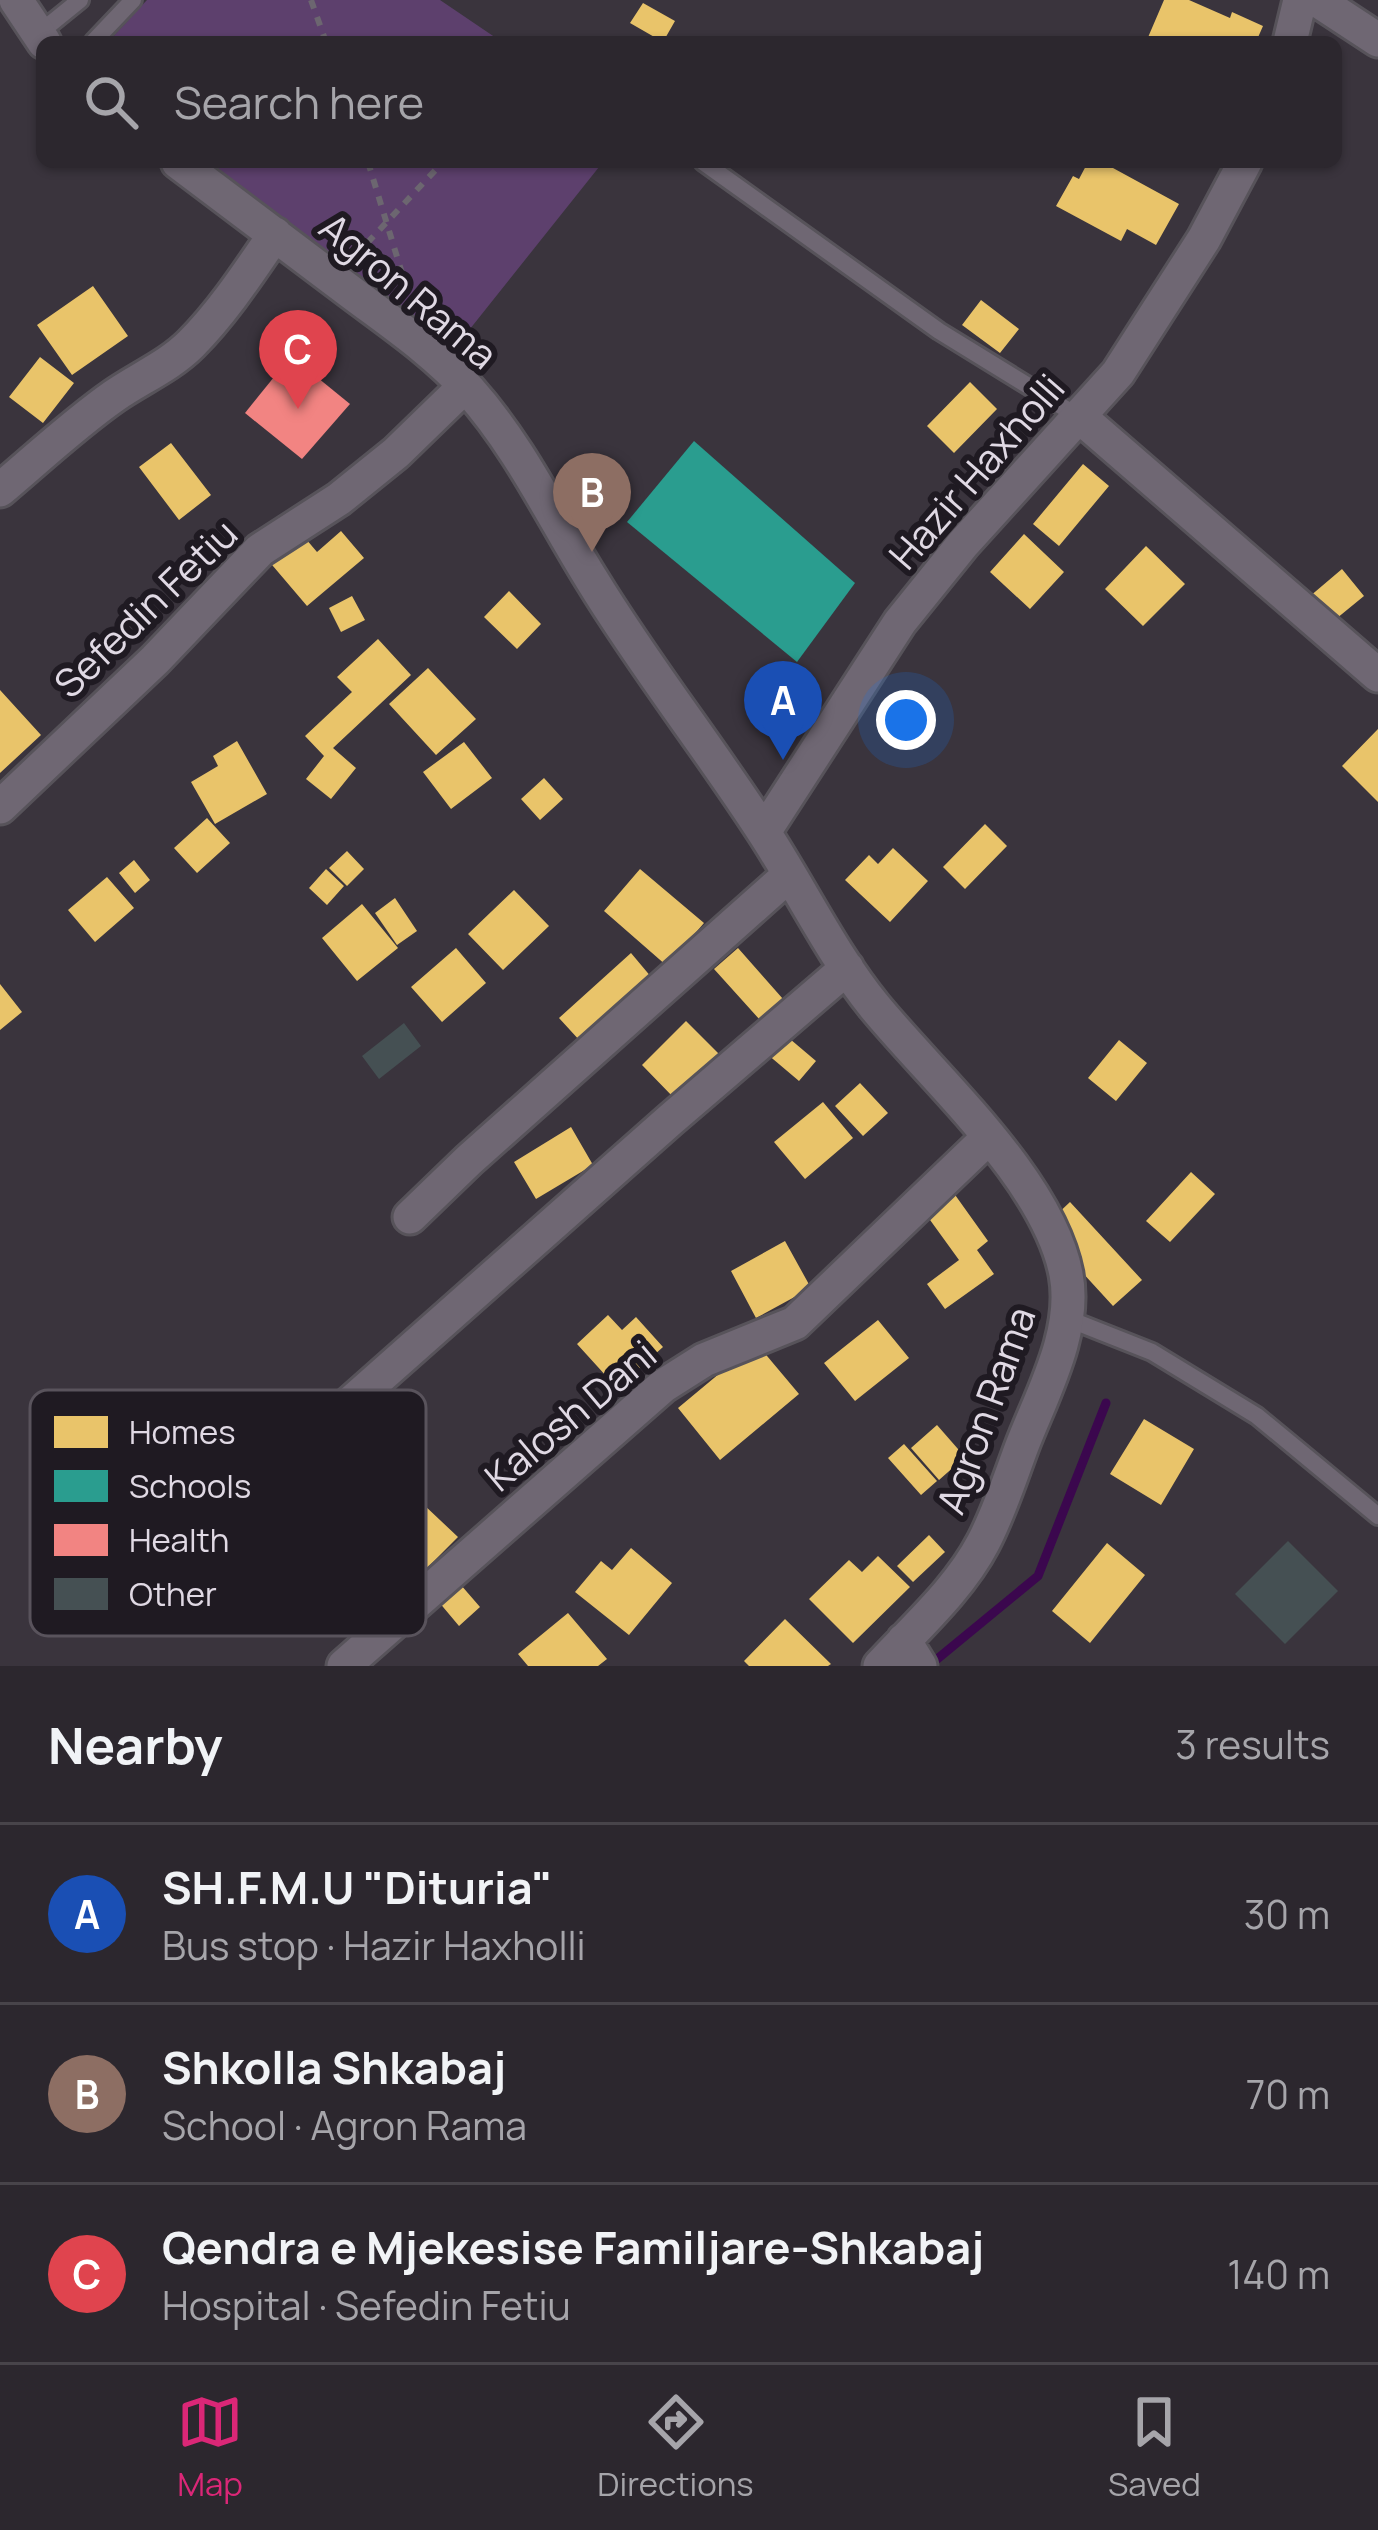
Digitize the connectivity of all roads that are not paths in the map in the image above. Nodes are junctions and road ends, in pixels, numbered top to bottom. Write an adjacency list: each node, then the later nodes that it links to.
1 (16, 0): 6 (street)
2 (80, 0): 7 (lane)
3 (134, 0): 8 (lane)
4 (1300, 0): 9 (street)
5 (1317, 0): 10 (street)
6 (39, 36)
7 (42, 36)
8 (100, 36)
9 (1291, 36)
10 (1378, 40)
11 (186, 168): 14 (street, Agron Rama)
12 (711, 168): 16 (lane)
13 (1242, 168): 16 (street, Hazir Haxholli)
14 (275, 234): 15 (street, Agron Rama); 17 (street)
15 (466, 386): 19 (street, Sefedin Fetiu); 20 (street, Agron Rama)
16 (1080, 417): 18 (street); 20 (street, Hazir Haxholli)
17 (0, 490)
18 (1378, 675)
19 (0, 807)
20 (764, 832): 21 (street, Agron Rama)
21 (789, 875): 22 (street, Agron Rama); 24 (street)
22 (847, 968): 23 (street, Agron Rama); 26 (street)
23 (988, 1137): 25 (street, Agron Rama); 28 (street, Kalosh Dani)
24 (410, 1216)
25 (1066, 1318): 27 (lane); 30 (street, Agron Rama)
26 (365, 1390)
27 (1378, 1516)
28 (426, 1593)
29 (378, 1636): 31 (street, Kalosh Dani)
30 (912, 1653): 32 (street, Agron Rama)
31 (344, 1666)
32 (880, 1666)

